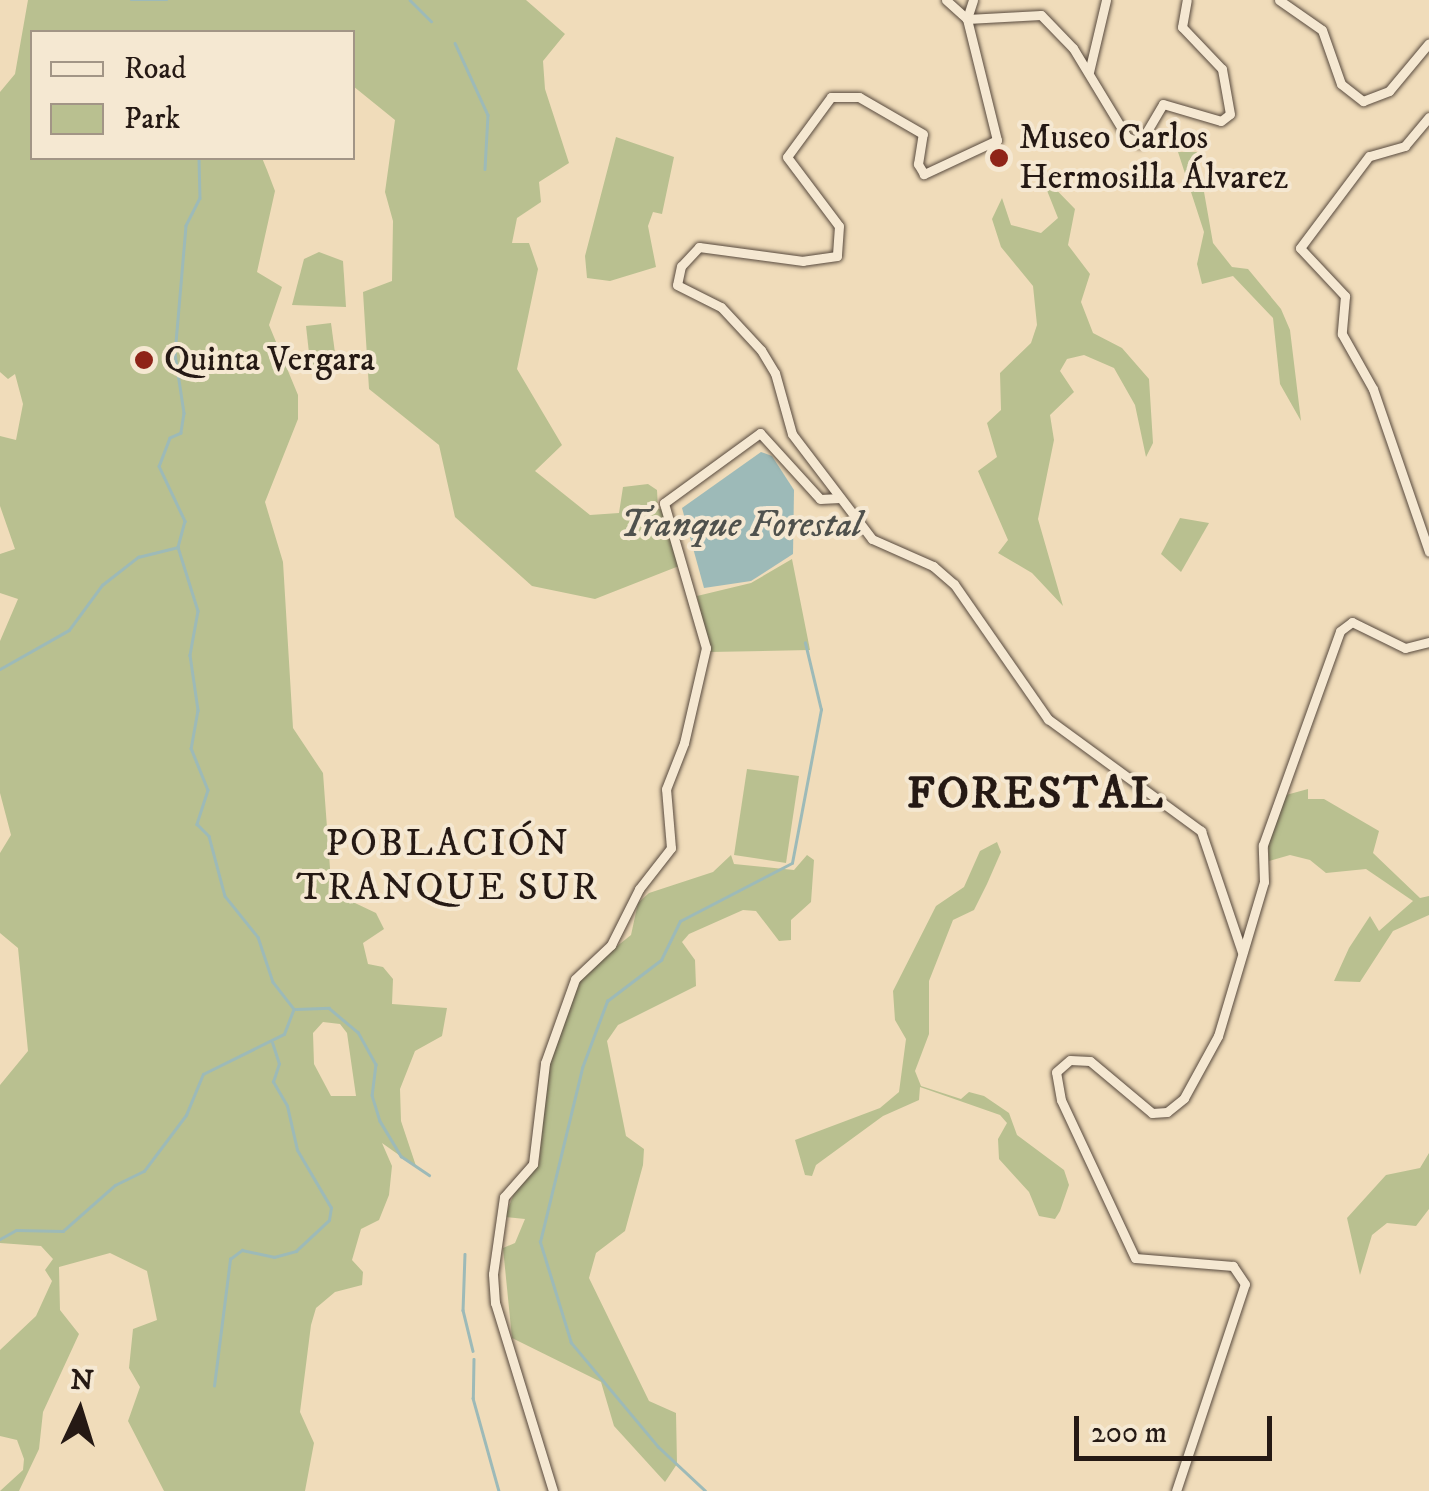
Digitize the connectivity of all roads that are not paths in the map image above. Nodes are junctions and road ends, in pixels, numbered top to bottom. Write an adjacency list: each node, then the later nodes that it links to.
1 (946, 0): 6 (street)
2 (973, 0): 6 (street)
3 (1106, 0): 8 (street)
4 (1187, 0): 8 (street)
5 (1279, 0): 7 (street)
6 (967, 19): 8 (street); 10 (street)
7 (1429, 43)
8 (1089, 72)
9 (1429, 117): 11 (street)
10 (840, 498): 13 (street); 14 (street)
11 (1429, 552)
12 (1429, 642): 13 (street)
13 (1242, 952): 15 (street)
14 (554, 1491)
15 (1176, 1491)

